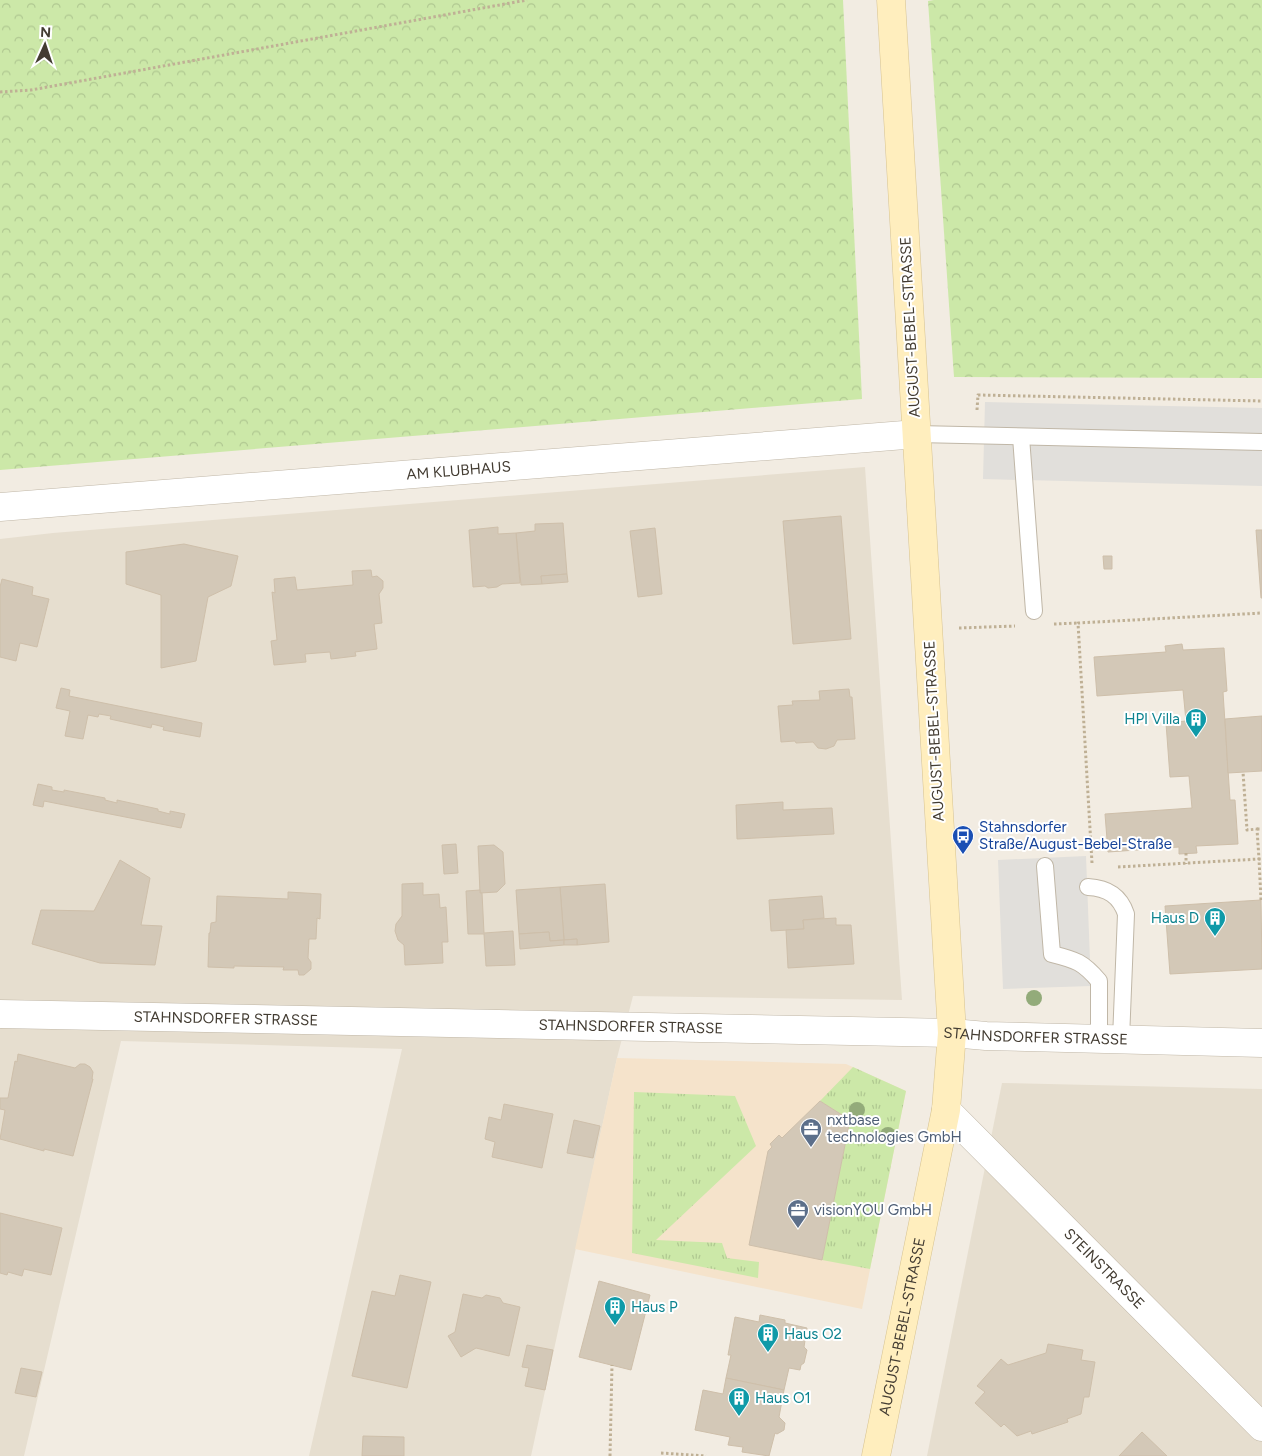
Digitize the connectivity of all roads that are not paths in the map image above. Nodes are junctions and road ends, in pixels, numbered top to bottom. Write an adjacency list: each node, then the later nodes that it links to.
1 (891, 0): 2 (street, AUGUST-BEBEL-STRASSE)
2 (917, 434): 3 (lane); 5 (street, AM KLUBHAUS); 10 (street, AUGUST-BEBEL-STRASSE)
3 (1021, 437): 4 (lane); 6 (lane)
4 (1262, 442)
5 (0, 507)
6 (1034, 611)
7 (1044, 866): 11 (lane)
8 (1088, 887): 11 (lane)
9 (0, 1014): 10 (street, STAHNSDORFER STRASSE)
10 (952, 1033): 11 (street, STAHNSDORFER STRASSE); 13 (street, AUGUST-BEBEL-STRASSE)
11 (1110, 1039): 12 (street, STAHNSDORFER STRASSE)
12 (1262, 1043)
13 (946, 1110): 14 (street, STEINSTRASSE); 15 (street, AUGUST-BEBEL-STRASSE)
14 (1262, 1427)
15 (876, 1456)

